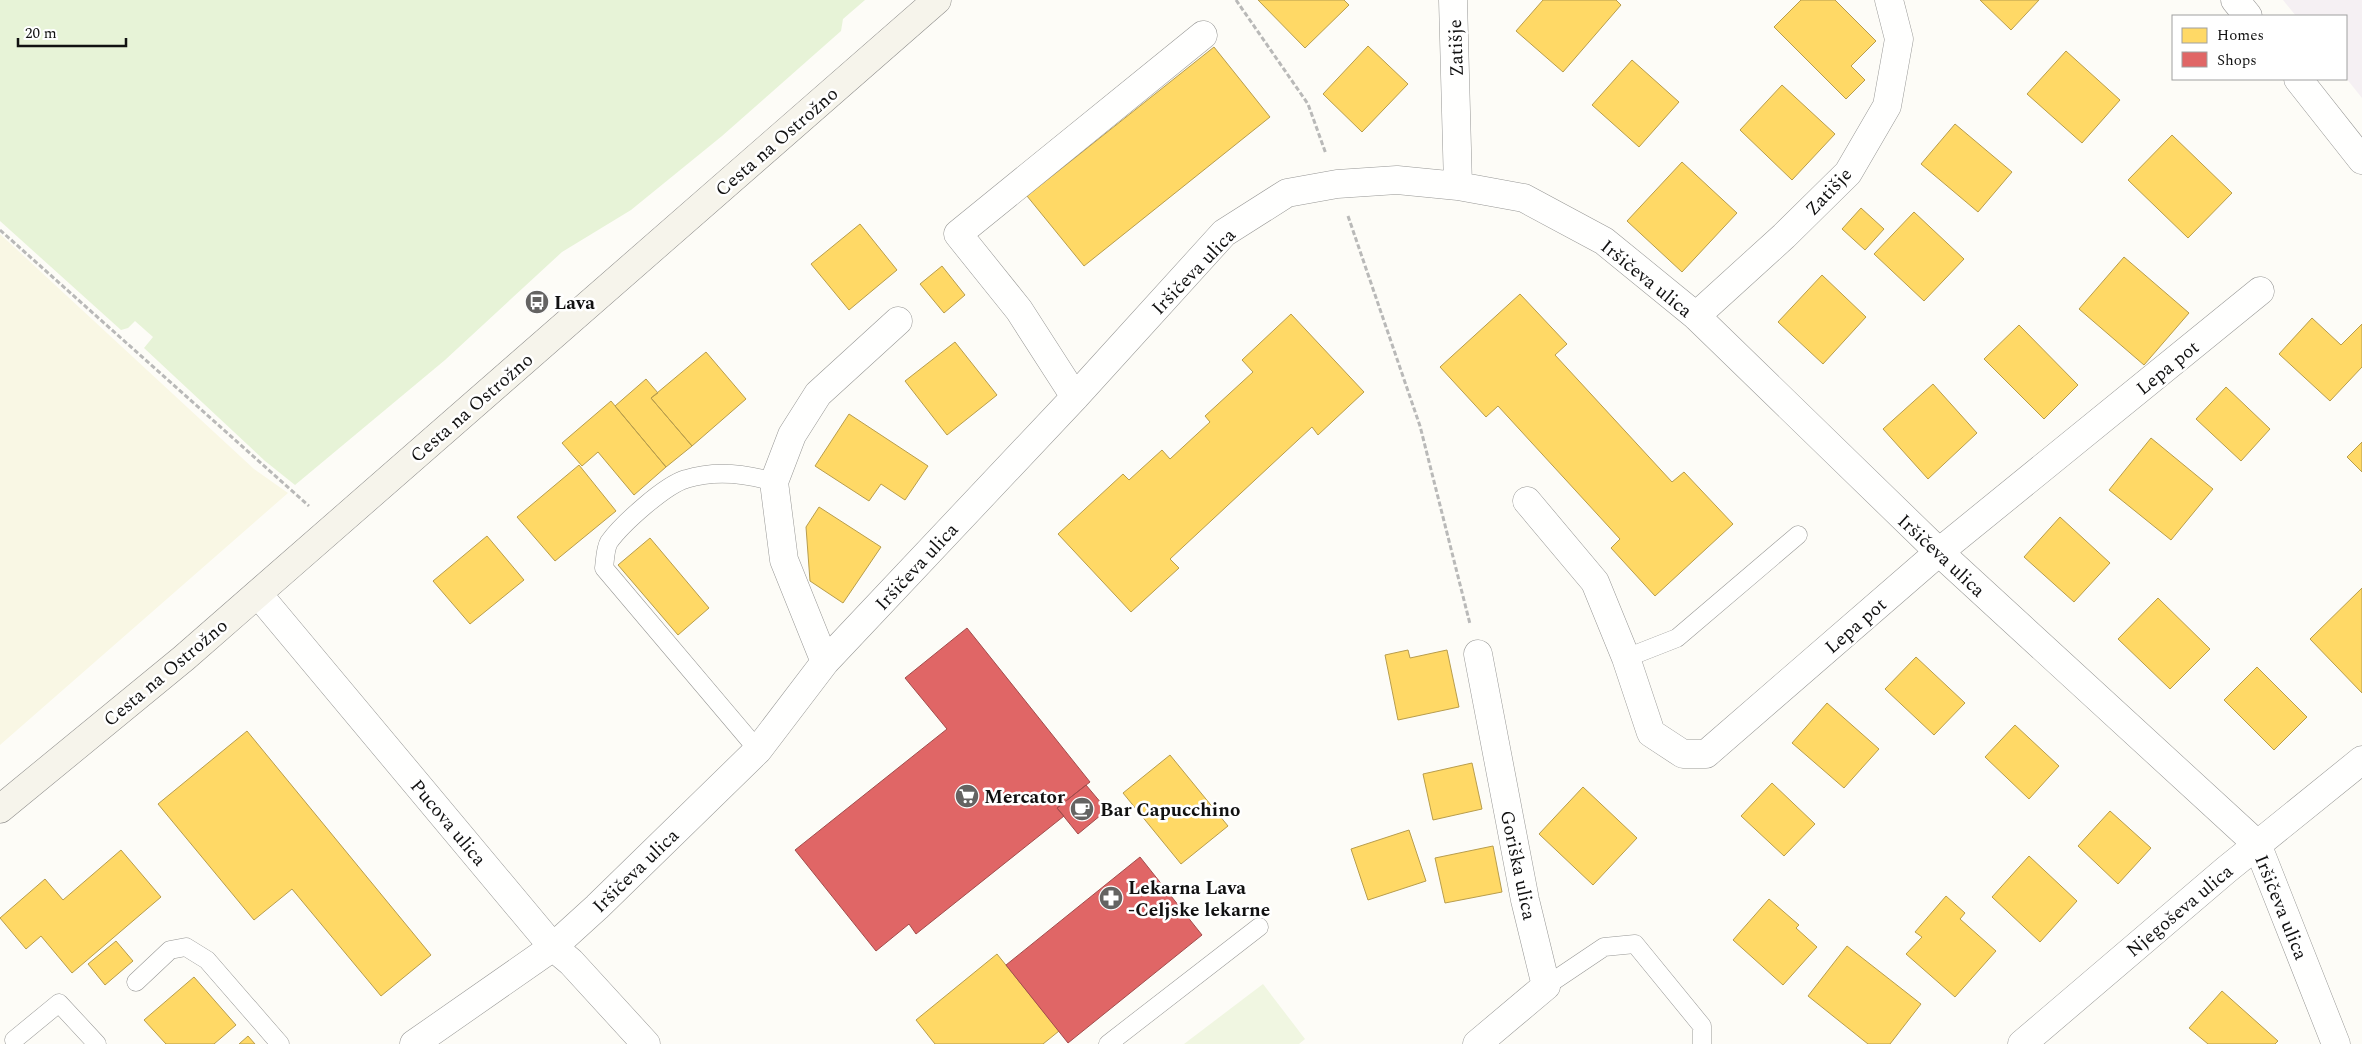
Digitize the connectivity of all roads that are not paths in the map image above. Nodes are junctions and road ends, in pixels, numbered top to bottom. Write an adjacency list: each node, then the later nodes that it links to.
1 (937, 0): 18 (street, Cesta na Ostrožno)
2 (1454, 0): 9 (street, Zatišje)
3 (1888, 0): 11 (street, Zatišje)
4 (2235, 0): 5 (street)
5 (2247, 15)
6 (1203, 35): 13 (street)
7 (2299, 80): 8 (street)
8 (2362, 160)
9 (1458, 186): 11 (street, Iršičeva ulica); 13 (street, Iršičeva ulica)
10 (2260, 291): 17 (street, Lepa pot)
11 (1696, 316): 17 (street, Iršičeva ulica)
12 (898, 321): 14 (street)
13 (1076, 397): 21 (street, Iršičeva ulica)
14 (774, 482): 21 (street); 22 (lane)
15 (1528, 501): 20 (street, Lepa pot)
16 (1798, 535): 20 (lane)
17 (1938, 552): 20 (street, Lepa pot); 25 (street, Iršičeva ulica)
18 (258, 594): 24 (street, Cesta na Ostrožno); 27 (street, Pucova ulica)
19 (1478, 654): 29 (street, Goriška ulica)
20 (1626, 658)
21 (825, 662): 22 (street, Iršičeva ulica)
22 (758, 750): 27 (street, Iršičeva ulica)
23 (2362, 760): 25 (street, Njegoševa ulica)
24 (0, 809)
25 (2257, 844): 38 (street, Njegoševa ulica); 39 (street, Iršičeva ulica)
26 (1259, 927): 35 (lane)
27 (554, 947): 33 (street); 34 (street, Pucova ulica)
28 (136, 982): 32 (lane)
29 (1546, 986): 36 (street); 37 (lane)
30 (14, 1040): 31 (lane)
31 (97, 1044)
32 (280, 1044)
33 (414, 1044)
34 (646, 1044)
35 (1108, 1044)
36 (1477, 1044)
37 (1702, 1044)
38 (2022, 1044)
39 (2336, 1044)

